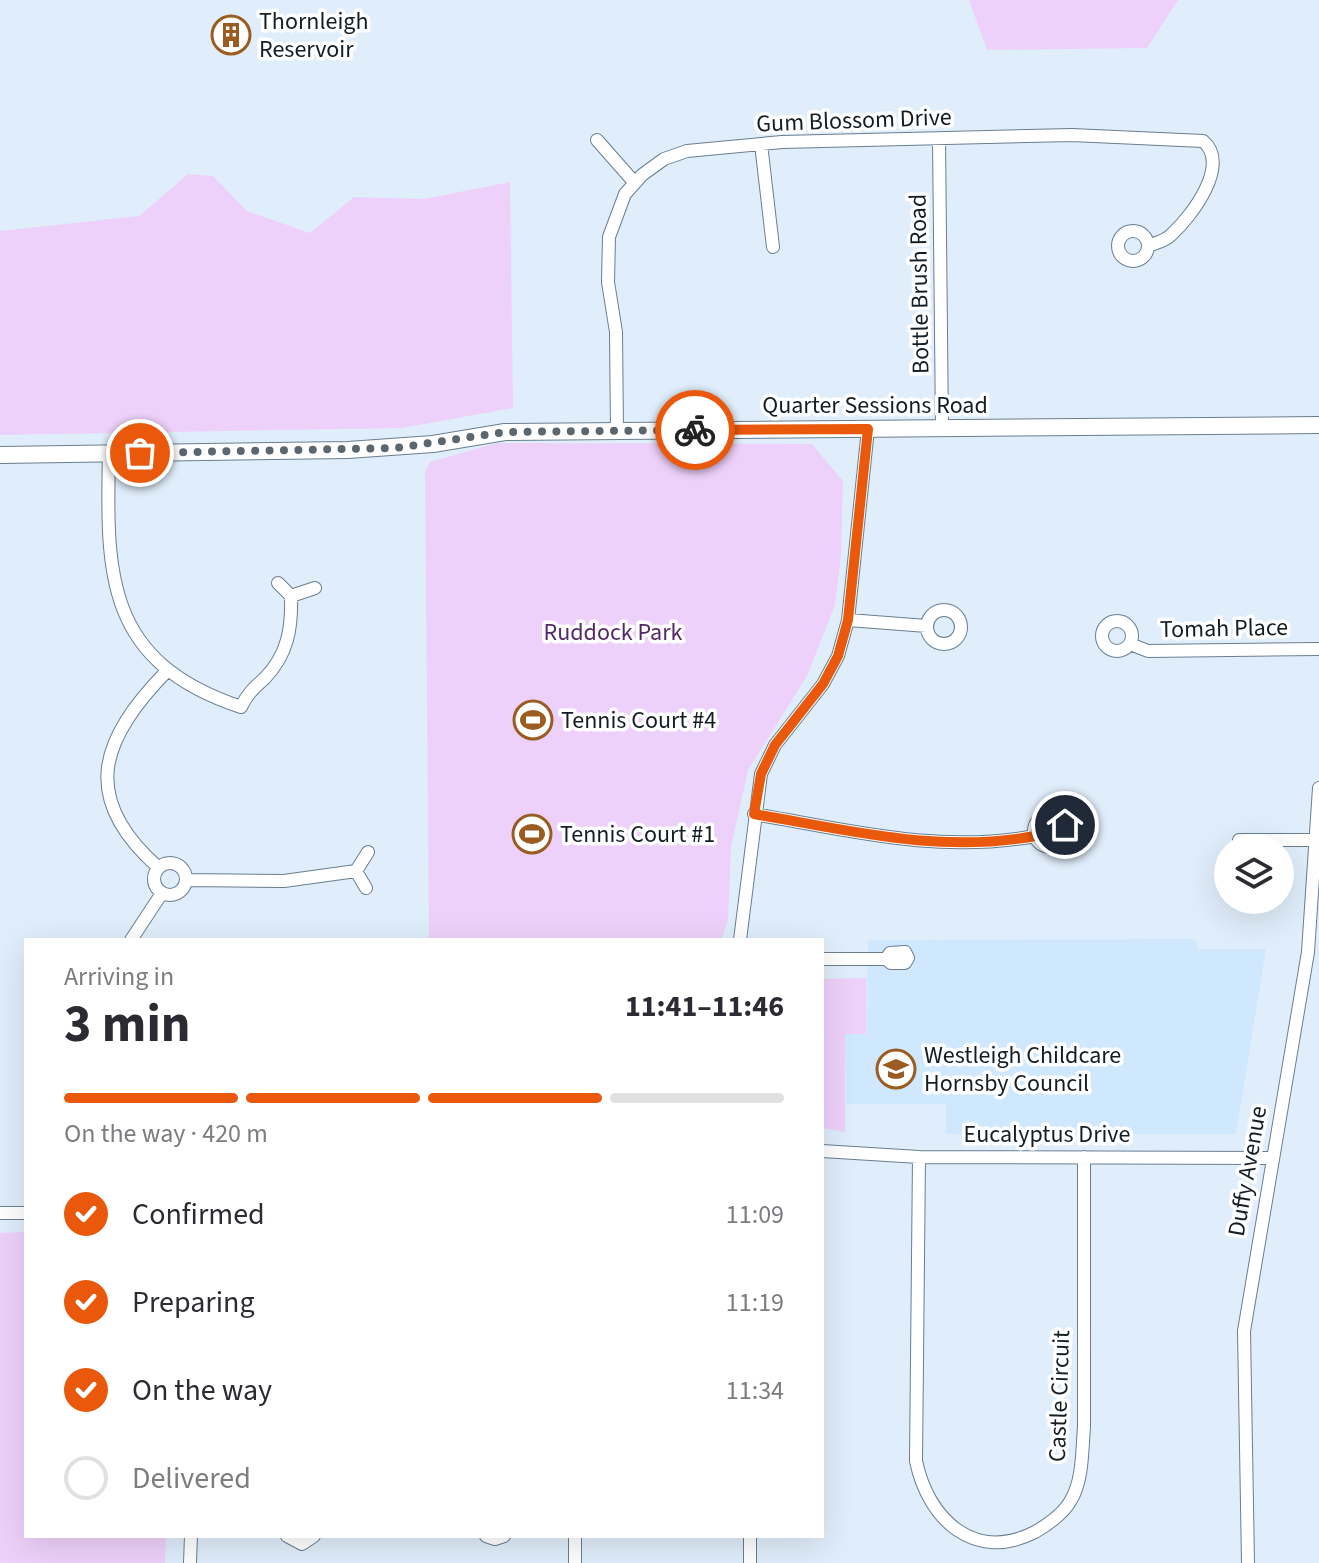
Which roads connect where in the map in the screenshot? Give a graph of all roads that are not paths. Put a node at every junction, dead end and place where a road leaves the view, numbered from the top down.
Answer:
1 (939, 139) junction
2 (597, 140) dead end
3 (761, 144) junction
4 (634, 182) junction
5 (1148, 246) dead end
6 (773, 247) dead end
7 (1319, 425) edge
8 (868, 429) junction
9 (942, 429) junction
10 (617, 431) junction
11 (109, 453) junction
12 (0, 455) edge
13 (278, 583) dead end
14 (315, 588) dead end
15 (291, 596) junction
16 (848, 620) junction
17 (927, 626) dead end
18 (1130, 644) dead end
19 (1319, 649) edge
20 (167, 671) junction
21 (1319, 788) edge
22 (754, 814) junction
23 (1035, 836) dead end
24 (1294, 840) edge
25 (1315, 840) junction
26 (368, 852) dead end
27 (159, 868) junction
28 (356, 871) junction
29 (186, 880) junction
30 (366, 888) dead end
31 (162, 893) junction
32 (132, 938) edge
33 (740, 938) edge
34 (1314, 952) edge
35 (824, 959) edge
36 (886, 959) dead end
37 (824, 1151) edge
38 (919, 1157) junction
39 (1084, 1157) junction
40 (1271, 1158) junction
41 (0, 1213) edge
42 (24, 1213) edge
43 (191, 1538) edge
44 (291, 1538) edge
45 (311, 1538) edge
46 (575, 1538) edge
47 (750, 1538) edge
48 (190, 1563) edge
49 (575, 1563) edge
50 (750, 1563) edge
51 (1248, 1563) edge

1 - 3 street, Gum Blossom Drive
1 - 5 street, Gum Blossom Drive
1 - 9 street, Bottle Brush Road
2 - 4 street
3 - 4 street, Gum Blossom Drive
3 - 6 street
4 - 10 street, Gum Blossom Drive
7 - 9 main road, Quarter Sessions Road
8 - 9 main road, Quarter Sessions Road
8 - 10 main road, Quarter Sessions Road
8 - 16 street
10 - 11 main road, Quarter Sessions Road
11 - 12 main road, Quarter Sessions Road
11 - 20 street
13 - 15 street
14 - 15 street
15 - 20 street
16 - 17 street
16 - 22 street
18 - 19 street, Tomah Place
20 - 27 street
21 - 25 street, Duffy Avenue
22 - 23 street
22 - 33 street
24 - 25 street
25 - 34 street, Duffy Avenue
26 - 28 street
27 - 29 street
27 - 31 street
28 - 29 street
28 - 30 street
29 - 31 street
31 - 32 street
34 - 40 street, Duffy Avenue
35 - 36 street
37 - 38 street, Eucalyptus Drive
38 - 39 street, Eucalyptus Drive
38 - 39 street, Castle Circuit
39 - 40 street, Eucalyptus Drive
40 - 51 street, Duffy Avenue
41 - 42 street
43 - 48 street
44 - 45 street
46 - 49 street
47 - 50 street

